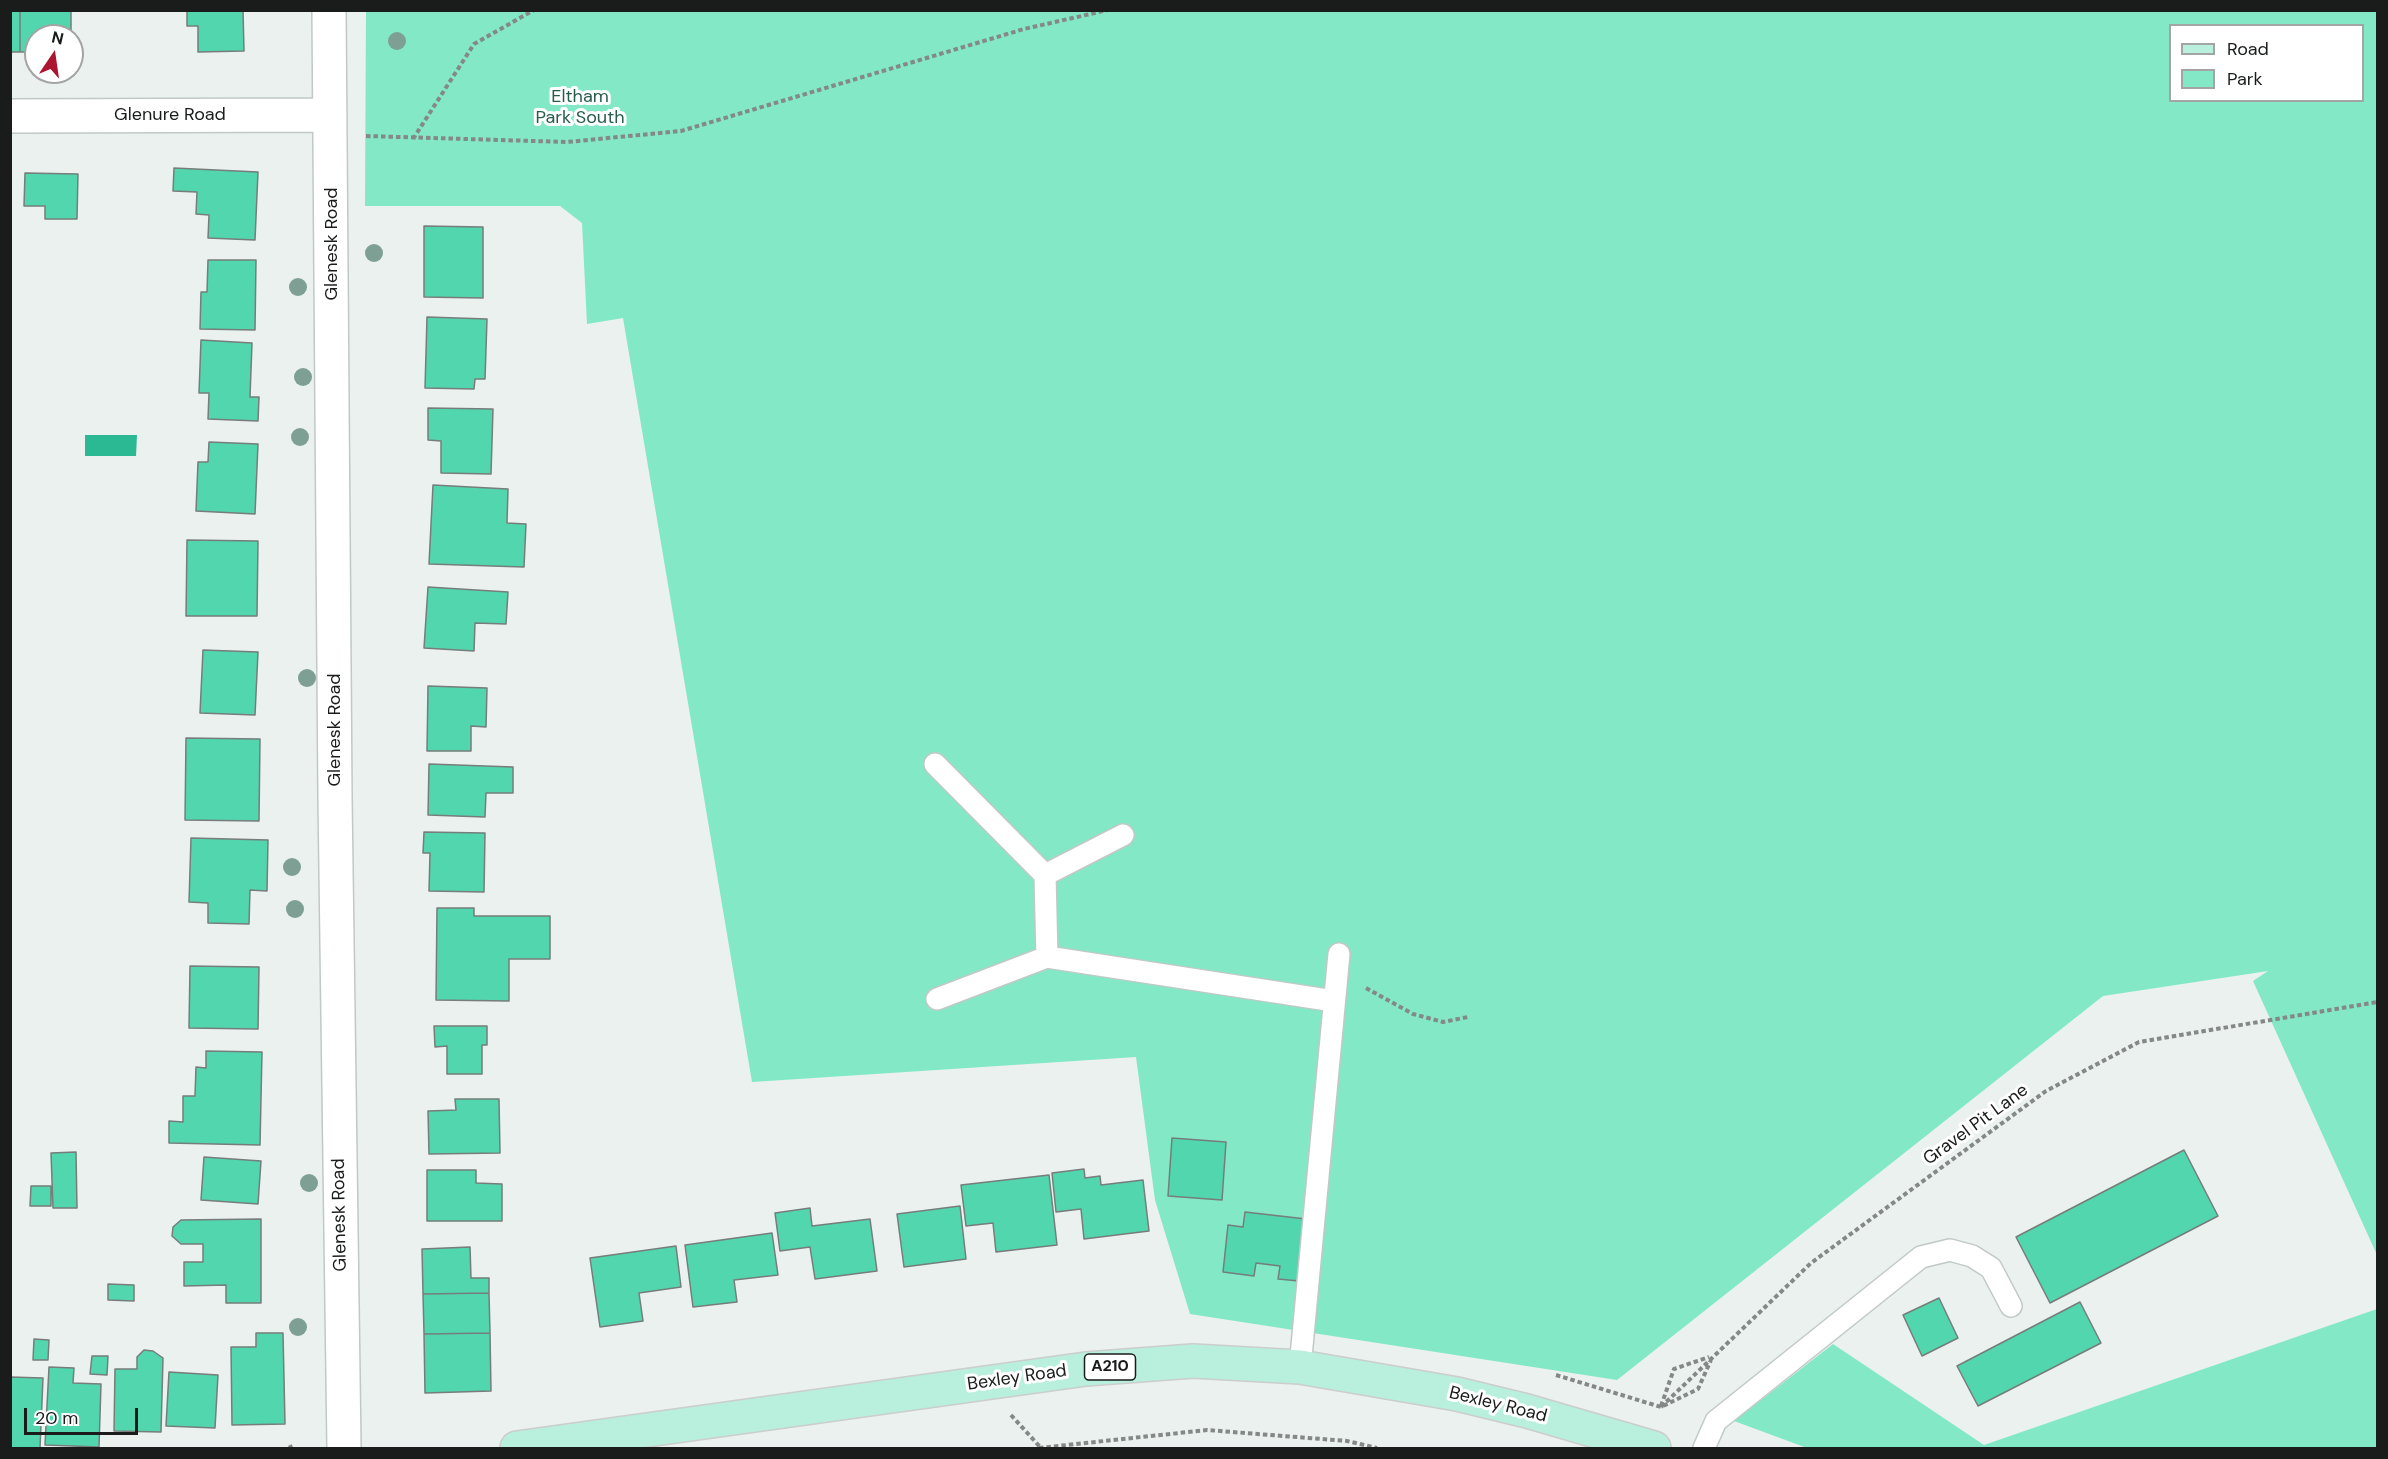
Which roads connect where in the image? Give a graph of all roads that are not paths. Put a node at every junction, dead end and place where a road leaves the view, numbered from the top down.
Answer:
1 (329, 10) edge
2 (330, 115) junction
3 (10, 116) edge
4 (935, 764) dead end
5 (1123, 835) dead end
6 (1045, 875) junction
7 (1339, 954) dead end
8 (1047, 957) junction
9 (1335, 992) junction
10 (937, 999) dead end
11 (2011, 1306) dead end
12 (1300, 1367) junction
13 (344, 1449) edge
14 (518, 1449) edge
15 (1654, 1449) edge
16 (1704, 1449) edge

1 - 2 street, Glenesk Road
2 - 3 street, Glenure Road
2 - 13 street, Glenesk Road
4 - 6 lane
5 - 6 lane
6 - 8 lane
7 - 9 lane
8 - 9 lane
8 - 10 lane
9 - 12 lane
11 - 16 lane
12 - 14 main road, Bexley Road / A210
12 - 15 main road, Bexley Road / A210

